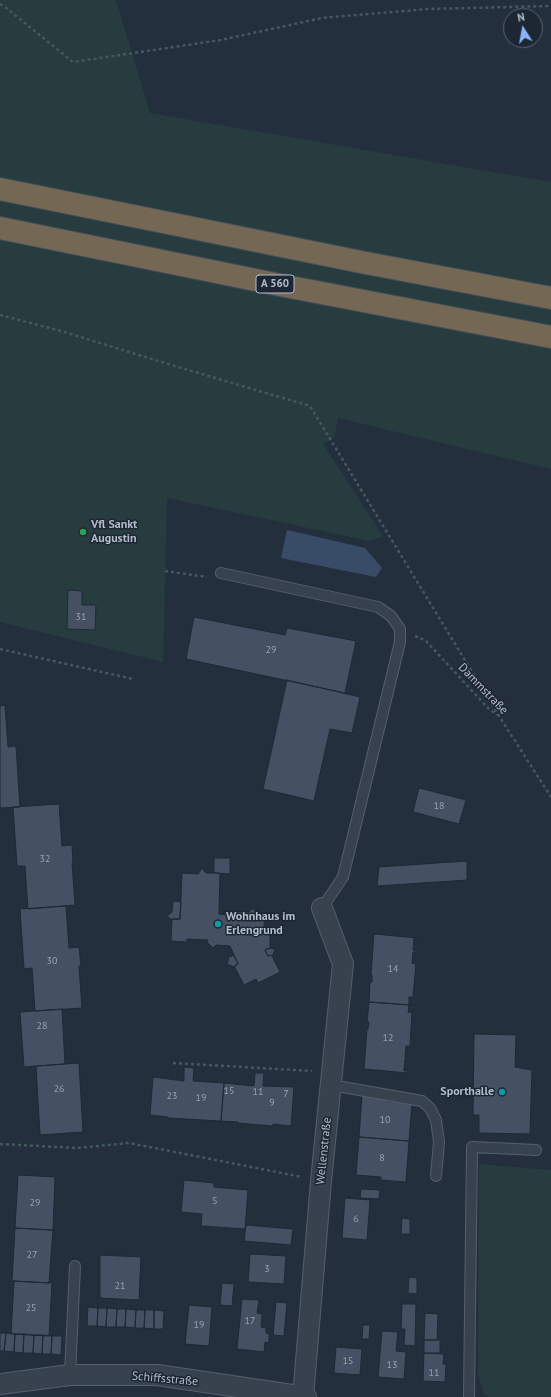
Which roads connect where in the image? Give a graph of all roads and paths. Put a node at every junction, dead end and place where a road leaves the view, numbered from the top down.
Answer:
1 (0, 4) edge
2 (551, 6) edge
3 (0, 189) edge
4 (0, 228) edge
5 (551, 298) edge
6 (0, 315) edge
7 (551, 337) edge
8 (165, 571) dead end
9 (221, 572) joint
10 (400, 629) junction
11 (0, 649) edge
12 (133, 678) dead end
13 (499, 716) junction
14 (551, 797) edge
15 (322, 908) joint
16 (173, 1063) dead end
17 (332, 1079) junction
18 (0, 1144) edge
19 (536, 1150) dead end
20 (436, 1176) dead end
21 (321, 1180) junction
22 (75, 1266) dead end
23 (70, 1375) junction
24 (10, 1388) edge
25 (303, 1397) edge
26 (306, 1397) edge
27 (469, 1397) edge

1 - 2 path
3 - 5 highway
4 - 7 highway, A 560
6 - 13 path
8 - 9 path
9 - 10 lane
10 - 13 path, Dammstraße
10 - 15 lane
11 - 12 path
13 - 14 path, Dammstraße
15 - 17 street, Wellenstraße
16 - 17 path
17 - 20 lane
17 - 21 street, Wellenstraße
18 - 21 path
19 - 27 lane
21 - 25 street, Wellenstraße
22 - 23 lane
23 - 24 street, Schiffsstraße
23 - 25 street, Schiffsstraße
25 - 26 street, Schiffsstraße

